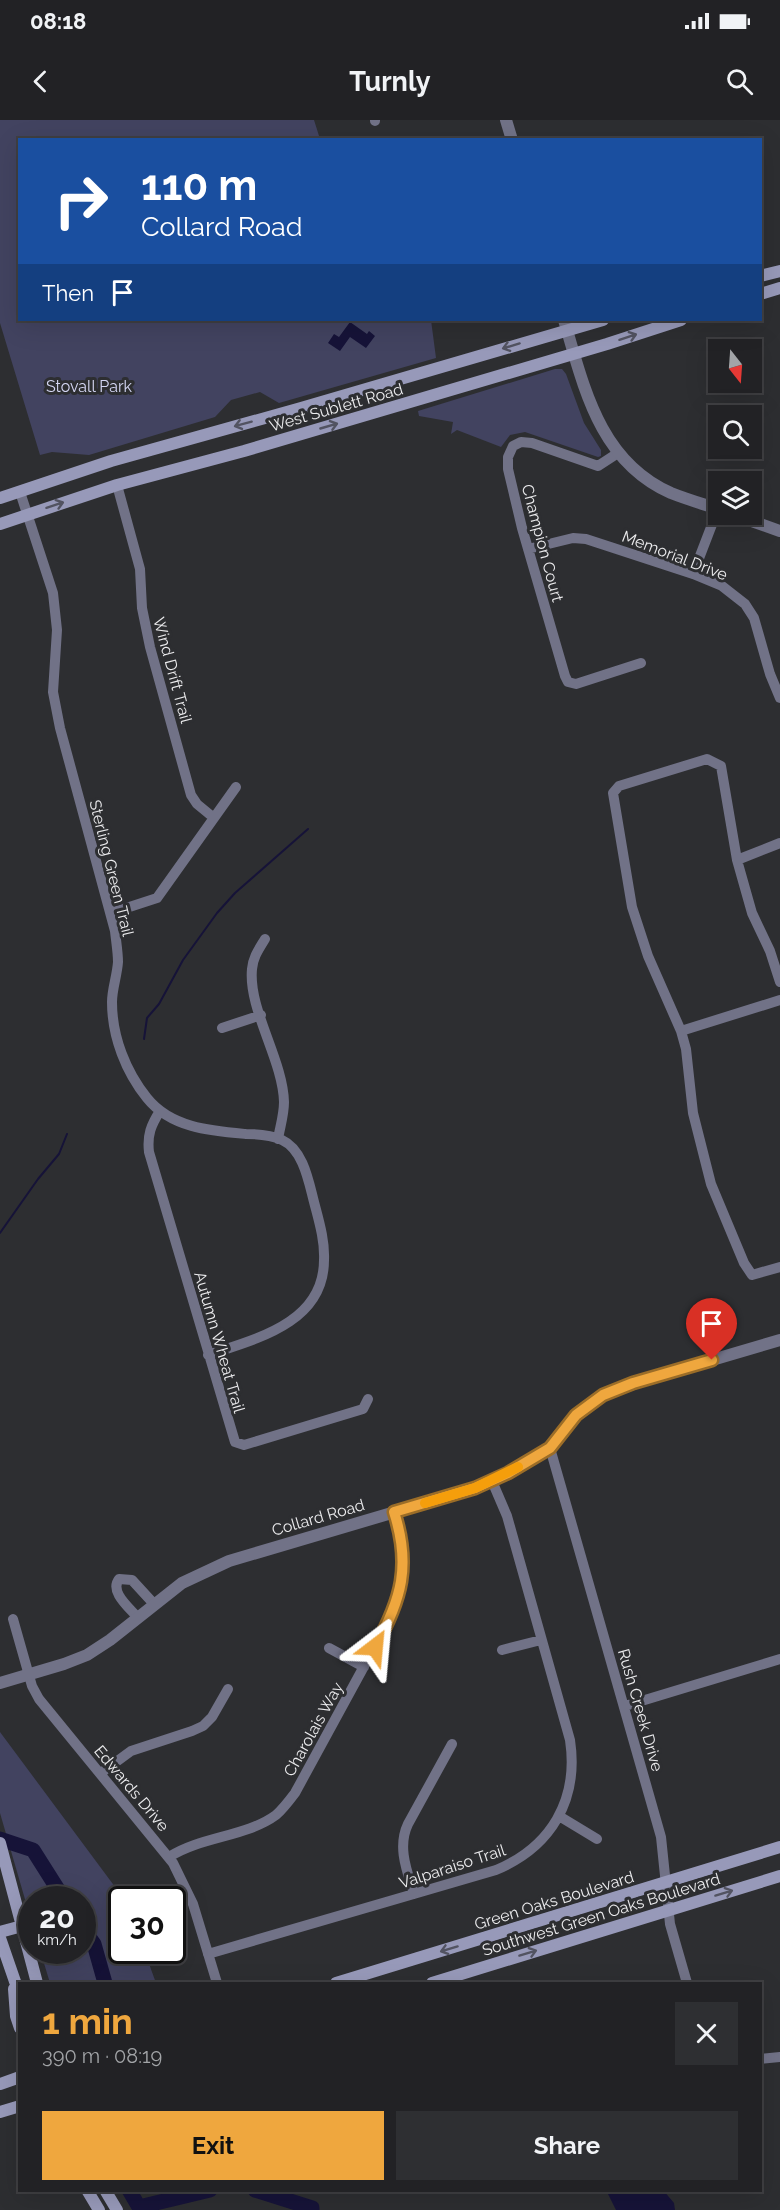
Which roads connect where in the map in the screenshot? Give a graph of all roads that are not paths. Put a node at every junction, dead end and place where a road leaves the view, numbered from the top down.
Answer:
1 (506, 120) edge
2 (511, 138) edge
3 (780, 271) edge
4 (762, 276) edge
5 (780, 288) edge
6 (762, 293) edge
7 (595, 321) edge
8 (678, 321) edge
9 (565, 325) edge
10 (574, 353) junction
11 (618, 453) junction
12 (117, 485) junction
13 (20, 492) junction
14 (0, 498) edge
15 (708, 505) edge
16 (27, 514) junction
17 (0, 524) edge
18 (712, 525) edge
19 (762, 525) edge
20 (780, 531) edge
21 (528, 549) junction
22 (693, 574) junction
23 (641, 663) dead end
24 (780, 698) edge
25 (236, 788) dead end
26 (214, 818) junction
27 (778, 843) edge
28 (737, 860) junction
29 (111, 913) junction
30 (265, 939) dead end
31 (780, 982) edge
32 (780, 1000) edge
33 (261, 1015) junction
34 (222, 1028) dead end
35 (681, 1031) junction
36 (160, 1111) junction
37 (278, 1139) junction
38 (780, 1267) edge
39 (780, 1340) edge
40 (208, 1355) junction
41 (368, 1399) dead end
42 (550, 1448) junction
43 (492, 1481) junction
44 (394, 1512) junction
45 (154, 1604) junction
46 (138, 1618) junction
47 (13, 1619) dead end
48 (541, 1640) junction
49 (329, 1648) dead end
50 (502, 1650) dead end
51 (780, 1659) edge
52 (364, 1667) junction
53 (28, 1675) junction
54 (0, 1683) edge
55 (228, 1689) dead end
56 (625, 1706) junction
57 (452, 1744) dead end
58 (100, 1773) junction
59 (559, 1816) junction
60 (597, 1839) dead end
61 (0, 1843) edge
62 (780, 1847) edge
63 (169, 1857) junction
64 (780, 1876) edge
65 (666, 1883) junction
66 (414, 1894) junction
67 (18, 1909) edge
68 (668, 1910) junction
69 (18, 1927) edge
70 (0, 1932) edge
71 (0, 1938) edge
72 (208, 1954) junction
73 (33, 1964) edge
74 (14, 1982) junction
75 (38, 1982) edge
76 (217, 1982) edge
77 (339, 1982) edge
78 (435, 1982) edge
79 (687, 1982) edge
80 (18, 1991) edge
81 (18, 2022) edge
82 (780, 2057) edge
83 (762, 2059) edge
84 (18, 2107) edge
85 (0, 2112) edge
86 (18, 2115) edge
87 (0, 2120) edge
88 (88, 2192) edge
89 (106, 2192) edge
90 (99, 2210) edge
91 (117, 2210) edge

1 - 2 street
3 - 4 main road
5 - 6 main road
7 - 9 main road, West Sublett Road
10 -> 8 main road, West Sublett Road
9 - 10 street
9 -> 13 main road, West Sublett Road
10 - 11 street
12 -> 10 main road, West Sublett Road
11 - 15 street
11 - 21 street, Champion Court
16 -> 12 main road, West Sublett Road
12 - 26 street, Wind Drift Trail
13 - 14 main road, West Sublett Road
13 - 16 street, Sterling Green Trail
16 - 17 main road, West Sublett Road
16 - 29 street, Sterling Green Trail
18 - 22 street
19 - 20 street
21 - 22 street, Memorial Drive
21 - 23 street, Champion Court
22 - 24 street, Memorial Drive
25 - 26 street
26 - 29 street
27 - 28 street
28 - 31 street
28 - 35 street
29 - 36 street, Sterling Green Trail
30 - 33 street
32 - 35 street
33 - 34 street
33 - 37 street
35 - 38 street
36 - 37 street, Sterling Green Trail
36 - 40 street, Autumn Wheat Trail
37 - 40 street
39 - 42 street, Collard Road
40 - 41 street, Autumn Wheat Trail
42 - 43 street, Collard Road
42 - 56 street, Rush Creek Drive
43 - 44 street, Collard Road
43 - 48 street, Valparaiso Trail
44 - 45 street, Collard Road
44 - 52 street, Charolais Way
45 - 46 street, Collard Road
45 - 46 street
46 - 53 street, Collard Road
47 - 53 street, Edwards Drive
48 - 50 street
48 - 59 street, Valparaiso Trail
49 - 52 street
51 - 56 street
52 - 63 street, Charolais Way
53 - 54 street, Collard Road
53 - 58 street, Edwards Drive
55 - 58 street
56 - 65 street, Rush Creek Drive
57 - 66 street
58 - 63 street, Edwards Drive
59 - 60 street
59 - 66 street, Valparaiso Trail
61 - 67 main road
62 - 65 main road, Green Oaks Boulevard
63 - 72 street, Edwards Drive
68 -> 64 main road, Southwest Green Oaks Boulevard
65 - 68 street, Rush Creek Drive
65 -> 77 main road, Green Oaks Boulevard
66 - 72 street, Valparaiso Trail
78 -> 68 main road, Southwest Green Oaks Boulevard
68 - 79 street, Rush Creek Drive
69 - 70 main road
71 - 74 main road
72 - 76 street, Edwards Drive
73 - 75 main road
74 - 80 main road
74 - 81 main road
82 - 83 street
84 - 85 main road
86 - 87 main road
88 - 90 main road
89 - 91 main road

